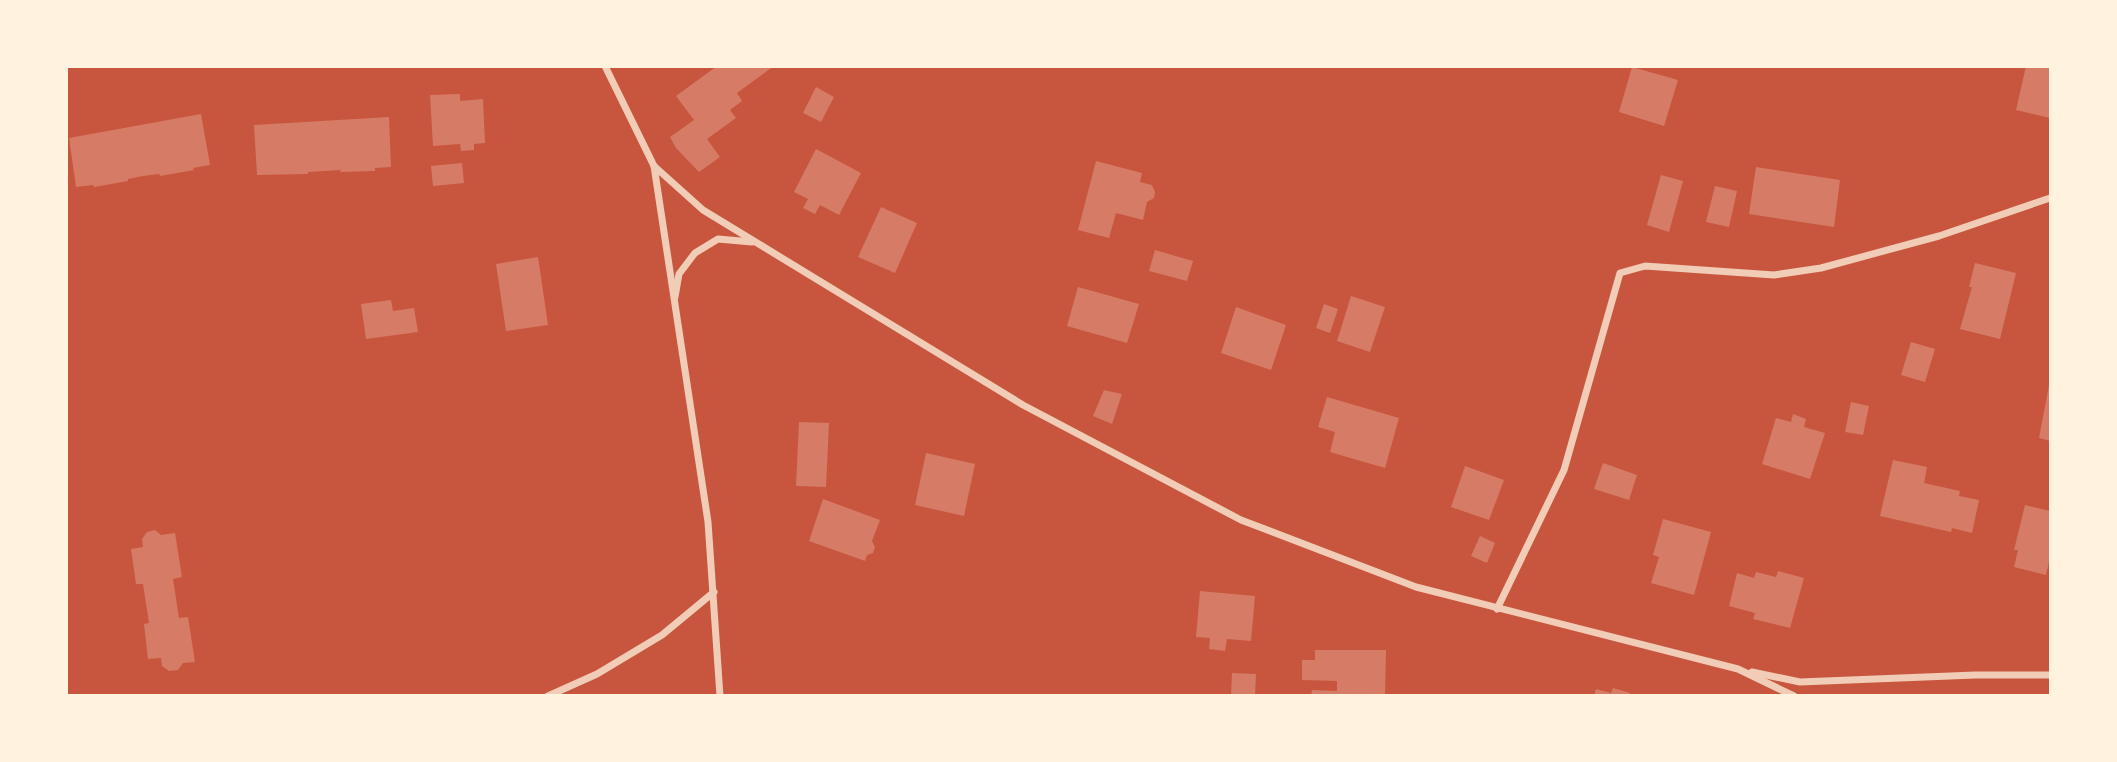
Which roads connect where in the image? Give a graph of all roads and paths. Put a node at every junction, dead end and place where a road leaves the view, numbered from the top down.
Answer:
1 (604, 66) edge
2 (654, 166) junction
3 (2050, 198) edge
4 (753, 242) junction
5 (674, 303) junction
6 (714, 592) junction
7 (1497, 609) junction
8 (1738, 669) junction
9 (2050, 675) edge
10 (548, 695) edge
11 (720, 695) edge
12 (1794, 695) edge

1 - 2 street
2 - 4 street
2 - 5 street
3 - 7 street
4 - 5 street
4 - 7 street
5 - 6 street
6 - 10 street
6 - 11 street
7 - 8 street
8 - 9 street
8 - 12 street

